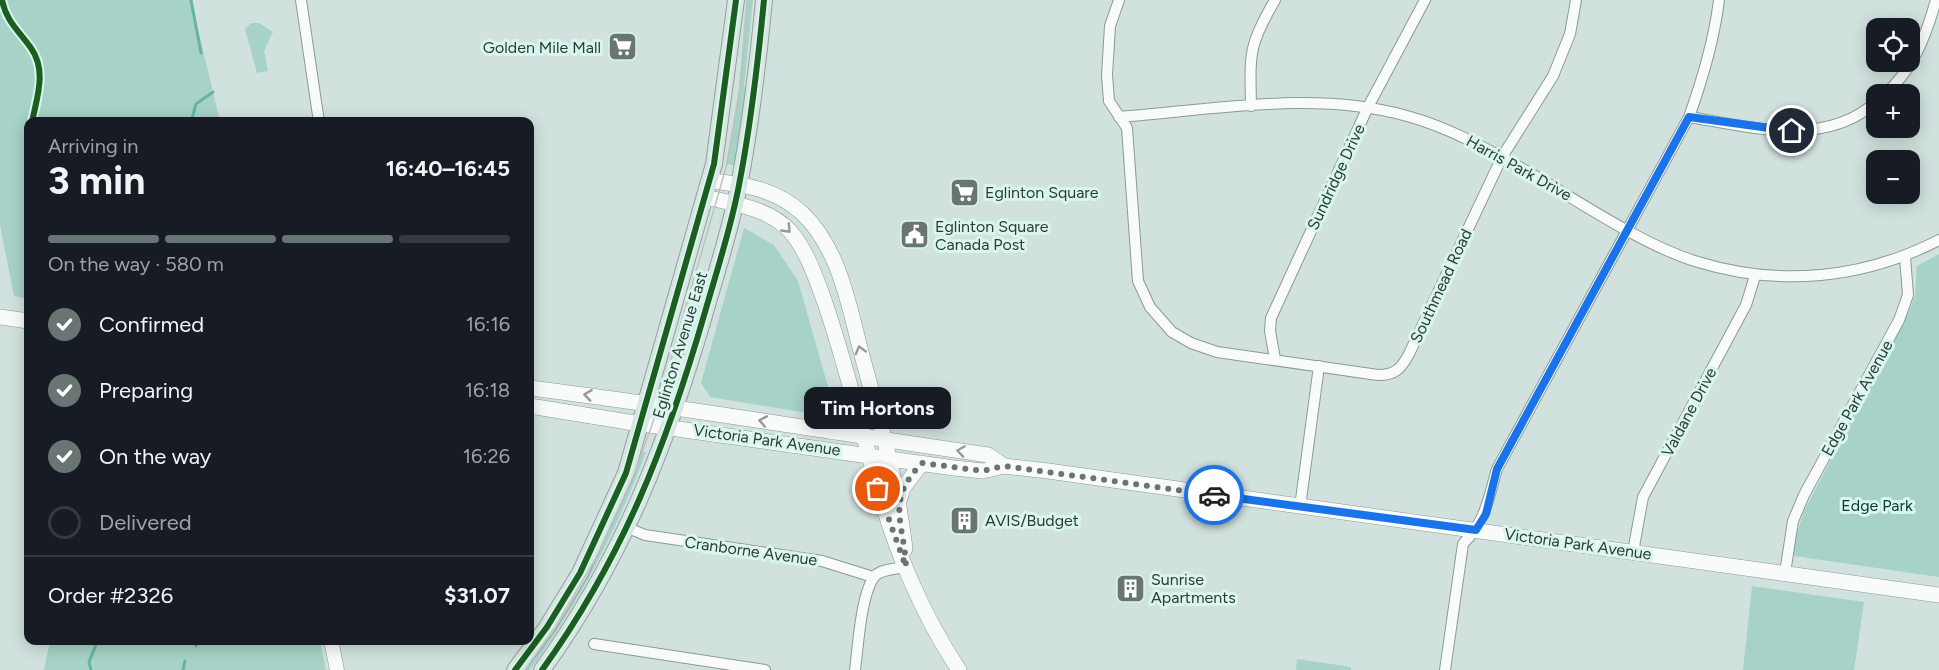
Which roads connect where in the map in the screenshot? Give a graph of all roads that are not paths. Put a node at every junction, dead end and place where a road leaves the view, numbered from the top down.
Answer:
1 (301, 0) edge
2 (736, 0) edge
3 (764, 0) edge
4 (1119, 0) edge
5 (1275, 0) edge
6 (1425, 0) edge
7 (1576, 0) edge
8 (1719, 0) edge
9 (1936, 0) edge
10 (1897, 84) edge
11 (1251, 106) junction
12 (1368, 106) junction
13 (1866, 108) edge
14 (318, 117) edge
15 (1119, 117) junction
16 (1689, 117) junction
17 (1502, 158) junction
18 (740, 183) junction
19 (708, 189) junction
20 (735, 204) junction
21 (1626, 228) junction
22 (1939, 240) edge
23 (1905, 257) junction
24 (1755, 276) junction
25 (0, 317) edge
26 (24, 320) edge
27 (1275, 359) junction
28 (1319, 366) junction
29 (534, 389) edge
30 (646, 403) junction
31 (855, 403) junction
32 (876, 406) junction
33 (534, 407) edge
34 (676, 407) junction
35 (640, 424) junction
36 (669, 427) junction
37 (832, 432) junction
38 (865, 437) junction
39 (885, 441) junction
40 (914, 445) junction
41 (869, 455) junction
42 (889, 458) junction
43 (922, 463) junction
44 (1004, 466) junction
45 (897, 507) junction
46 (1300, 507) junction
47 (628, 528) junction
48 (1476, 530) junction
49 (1633, 552) junction
50 (906, 567) junction
51 (1785, 573) junction
52 (873, 577) junction
53 (1939, 595) edge
54 (534, 644) edge
55 (594, 644) dead end
56 (332, 645) edge
57 (534, 645) edge
58 (337, 670) edge
59 (515, 670) edge
60 (542, 670) edge
61 (765, 670) edge
62 (855, 670) edge
63 (959, 670) edge
64 (1445, 670) edge

1 - 14 street
2 - 19 main road, Eglinton Avenue East
3 - 18 main road, Eglinton Avenue East
4 - 15 street, Southmead Road
5 - 11 street
6 - 12 street, Sundridge Drive
7 - 17 street, Southmead Road
8 - 16 street
9 - 10 street
11 - 12 street, Harris Park Drive
11 - 15 street, Harris Park Drive
12 - 17 street, Harris Park Drive
12 - 27 street, Sundridge Drive
13 - 16 street
15 - 27 street, Southmead Road
16 - 21 street
17 - 21 street, Harris Park Drive
17 - 28 street, Southmead Road
18 - 19 main road
18 - 20 main road, Eglinton Avenue East
32 -> 18 main road
19 - 20 main road
19 - 30 main road, Eglinton Avenue East
20 -> 31 main road
20 - 34 main road, Eglinton Avenue East
21 - 24 street, Harris Park Drive
21 - 48 street
22 - 23 street
23 - 24 street, Harris Park Drive
23 - 51 street, Edge Park Avenue
24 - 49 street, Valdane Drive
25 - 26 main road
27 - 28 street, Southmead Road
28 - 46 street
30 -> 29 main road, Victoria Park Avenue
30 - 34 main road, Victoria Park Avenue
30 - 35 main road, Eglinton Avenue East
31 - 37 main road
31 - 38 main road
32 - 39 main road
32 - 40 main road
33 - 35 main road, Victoria Park Avenue
34 - 36 main road, Eglinton Avenue East
37 -> 34 main road, Victoria Park Avenue
35 - 36 main road, Victoria Park Avenue
35 - 54 main road, Eglinton Avenue East
36 - 41 main road, Victoria Park Avenue
36 - 47 main road, Eglinton Avenue East
37 - 38 main road, Victoria Park Avenue
38 - 39 main road, Victoria Park Avenue
38 - 41 main road
39 - 40 main road, Victoria Park Avenue
39 - 42 main road
44 -> 40 main road, Victoria Park Avenue
41 - 42 main road, Victoria Park Avenue
41 - 50 main road
42 - 43 main road, Victoria Park Avenue
42 - 45 main road
43 - 44 main road, Victoria Park Avenue
43 - 45 main road
44 - 46 main road, Victoria Park Avenue
45 - 50 main road
46 - 48 main road, Victoria Park Avenue
47 - 52 street, Cranborne Avenue
47 - 60 main road, Eglinton Avenue East
48 - 49 main road, Victoria Park Avenue
48 - 64 street
49 - 51 main road, Victoria Park Avenue
50 - 52 street
50 - 63 main road
51 - 53 main road, Victoria Park Avenue
52 - 62 street
55 - 61 street
56 - 58 street
57 - 59 main road, Eglinton Avenue East

